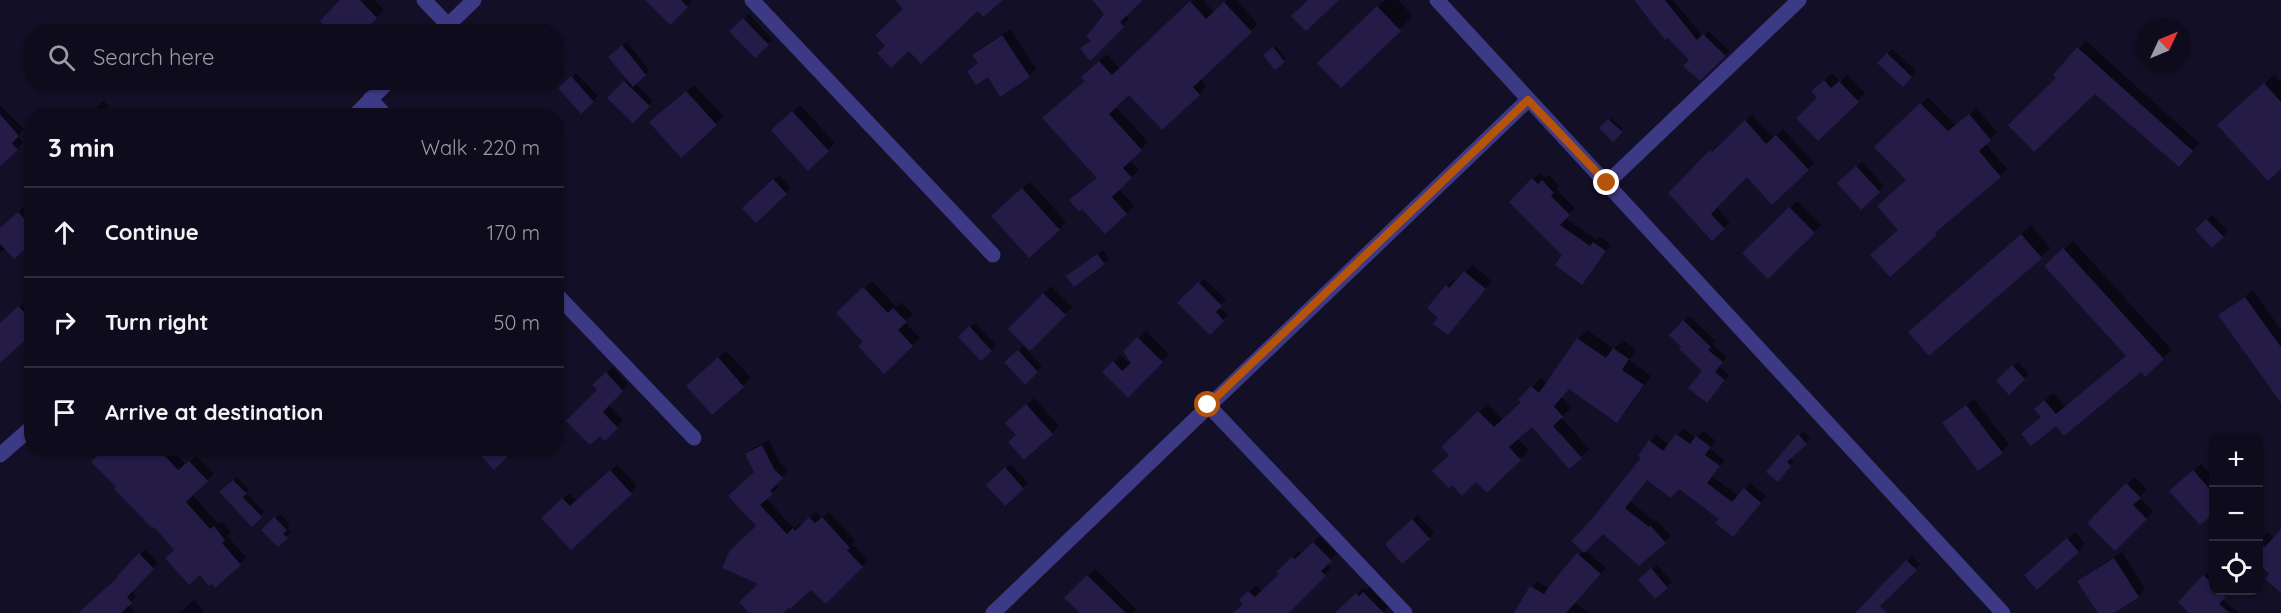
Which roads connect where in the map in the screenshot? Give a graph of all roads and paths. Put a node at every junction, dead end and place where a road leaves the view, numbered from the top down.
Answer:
1 (424, 0) edge
2 (474, 0) edge
3 (752, 0) edge
4 (1437, 0) edge
5 (1799, 0) edge
6 (441, 24) edge
7 (448, 24) edge
8 (380, 90) edge
9 (370, 99) junction
10 (1528, 100) junction
11 (362, 108) edge
12 (378, 108) edge
13 (1607, 183) junction
14 (993, 255) dead end
15 (564, 302) edge
16 (1208, 405) junction
17 (24, 434) edge
18 (694, 438) dead end
19 (0, 455) edge
20 (993, 613) edge
21 (1405, 613) edge
22 (2003, 613) edge

1 - 6 street
2 - 7 street
3 - 14 street
4 - 10 street
5 - 13 street
8 - 9 street
9 - 11 street
9 - 12 street
10 - 13 street
10 - 16 street
13 - 22 street
15 - 18 street
16 - 20 street
16 - 21 street
17 - 19 street

